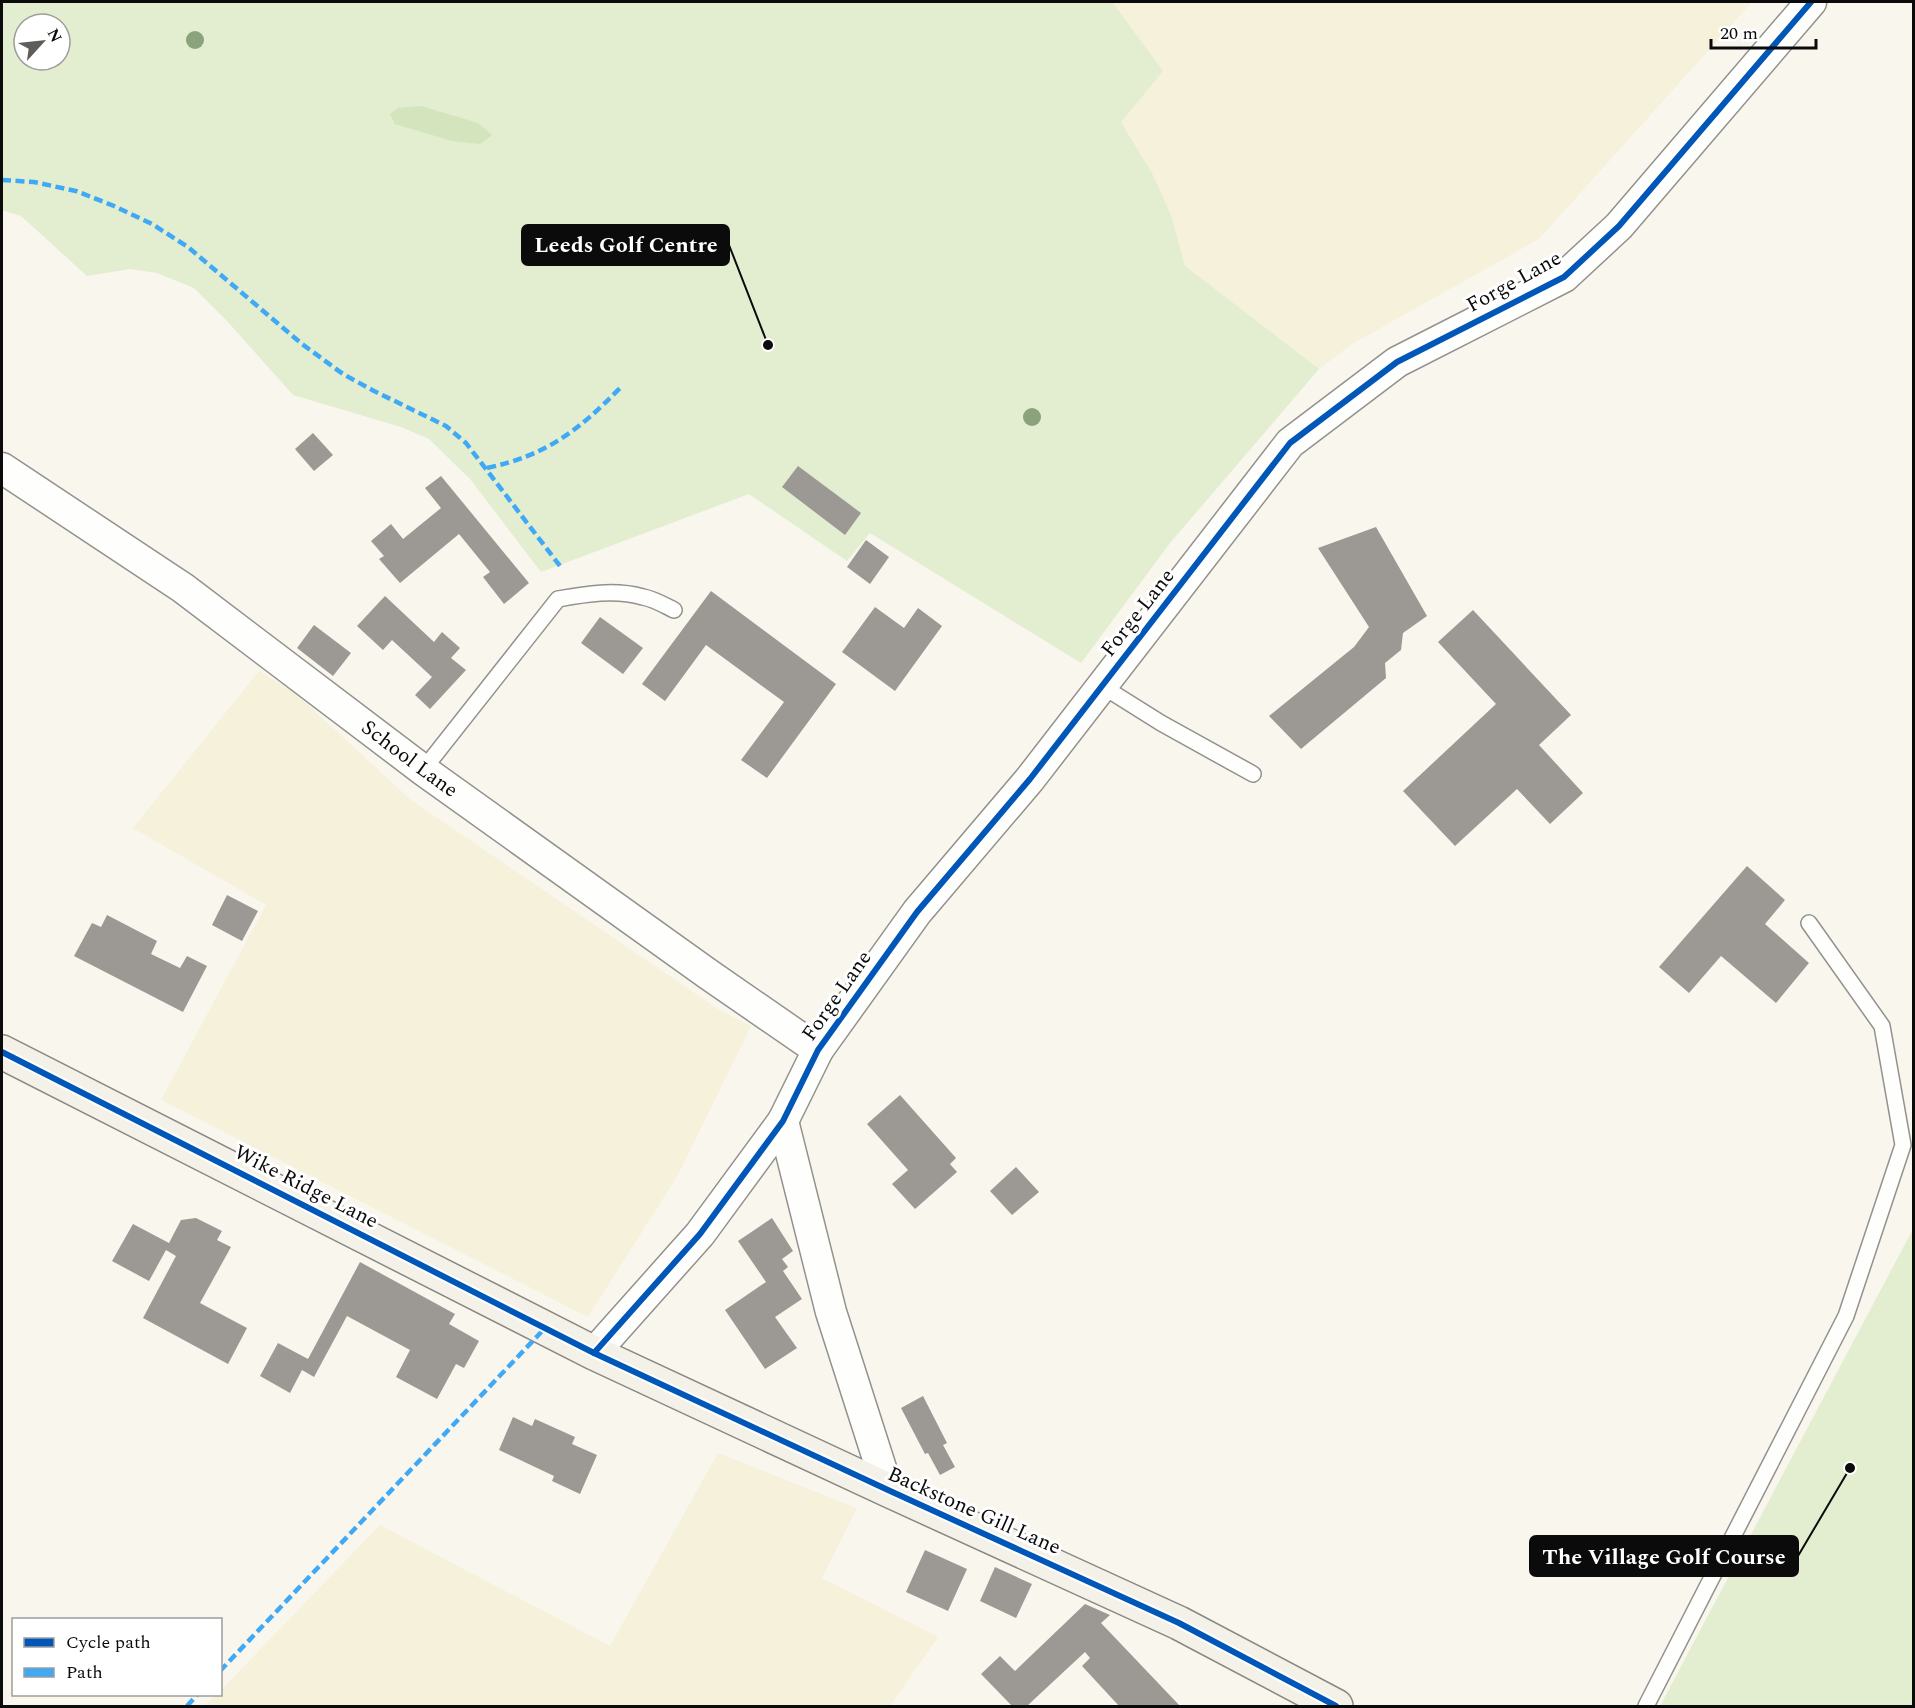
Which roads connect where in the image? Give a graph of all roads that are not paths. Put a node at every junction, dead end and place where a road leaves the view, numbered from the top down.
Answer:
1 (1811, 2) edge
2 (2, 468) edge
3 (674, 610) dead end
4 (1102, 686) junction
5 (423, 770) junction
6 (1253, 774) dead end
7 (1809, 923) dead end
8 (818, 1050) junction
9 (2, 1052) edge
10 (783, 1121) junction
11 (594, 1353) junction
12 (888, 1490) junction
13 (1318, 1701) edge
14 (1646, 1707) edge

1 - 4 street, Forge Lane
2 - 5 street, School Lane
3 - 5 lane
4 - 6 lane
4 - 8 street, Forge Lane
5 - 8 street, School Lane
7 - 14 lane
8 - 10 street, Forge Lane
9 - 11 street, Wike Ridge Lane
10 - 11 street, Forge Lane
10 - 12 street
11 - 12 street, Backstone Gill Lane
12 - 13 street, Backstone Gill Lane

